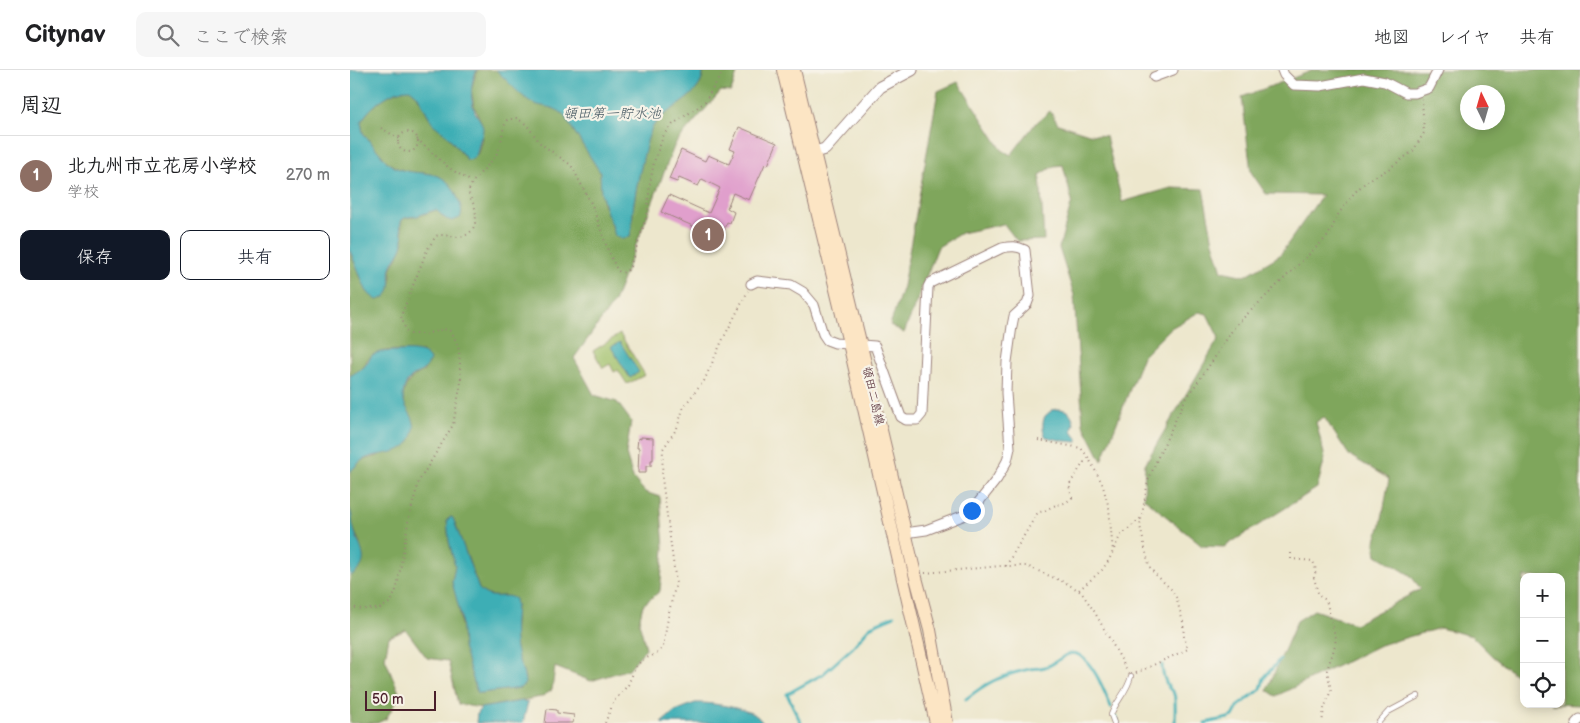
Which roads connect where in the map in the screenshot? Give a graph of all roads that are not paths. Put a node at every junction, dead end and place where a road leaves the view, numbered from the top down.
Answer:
1 (782, 70) edge
2 (794, 70) edge
3 (912, 70) edge
4 (1173, 70) edge
5 (1282, 70) edge
6 (1438, 70) edge
7 (1154, 77) dead end
8 (808, 154) junction
9 (751, 284) road end
10 (855, 344) junction
11 (905, 533) junction
12 (1131, 676) road end
13 (1418, 696) dead end
14 (1580, 719) edge
15 (936, 723) edge
16 (947, 723) edge
17 (1114, 723) edge
18 (1378, 723) edge
19 (1576, 723) edge

1 - 8 main road, 頓田二島線
2 - 8 main road, 頓田二島線
3 - 8 street
4 - 7 street
5 - 6 street
8 - 10 main road, 頓田二島線
9 - 10 street
10 - 11 main road, 頓田二島線
10 - 11 street
10 - 15 main road, 頓田二島線
11 - 16 main road, 頓田二島線
12 - 17 lane
13 - 18 lane
14 - 19 street

